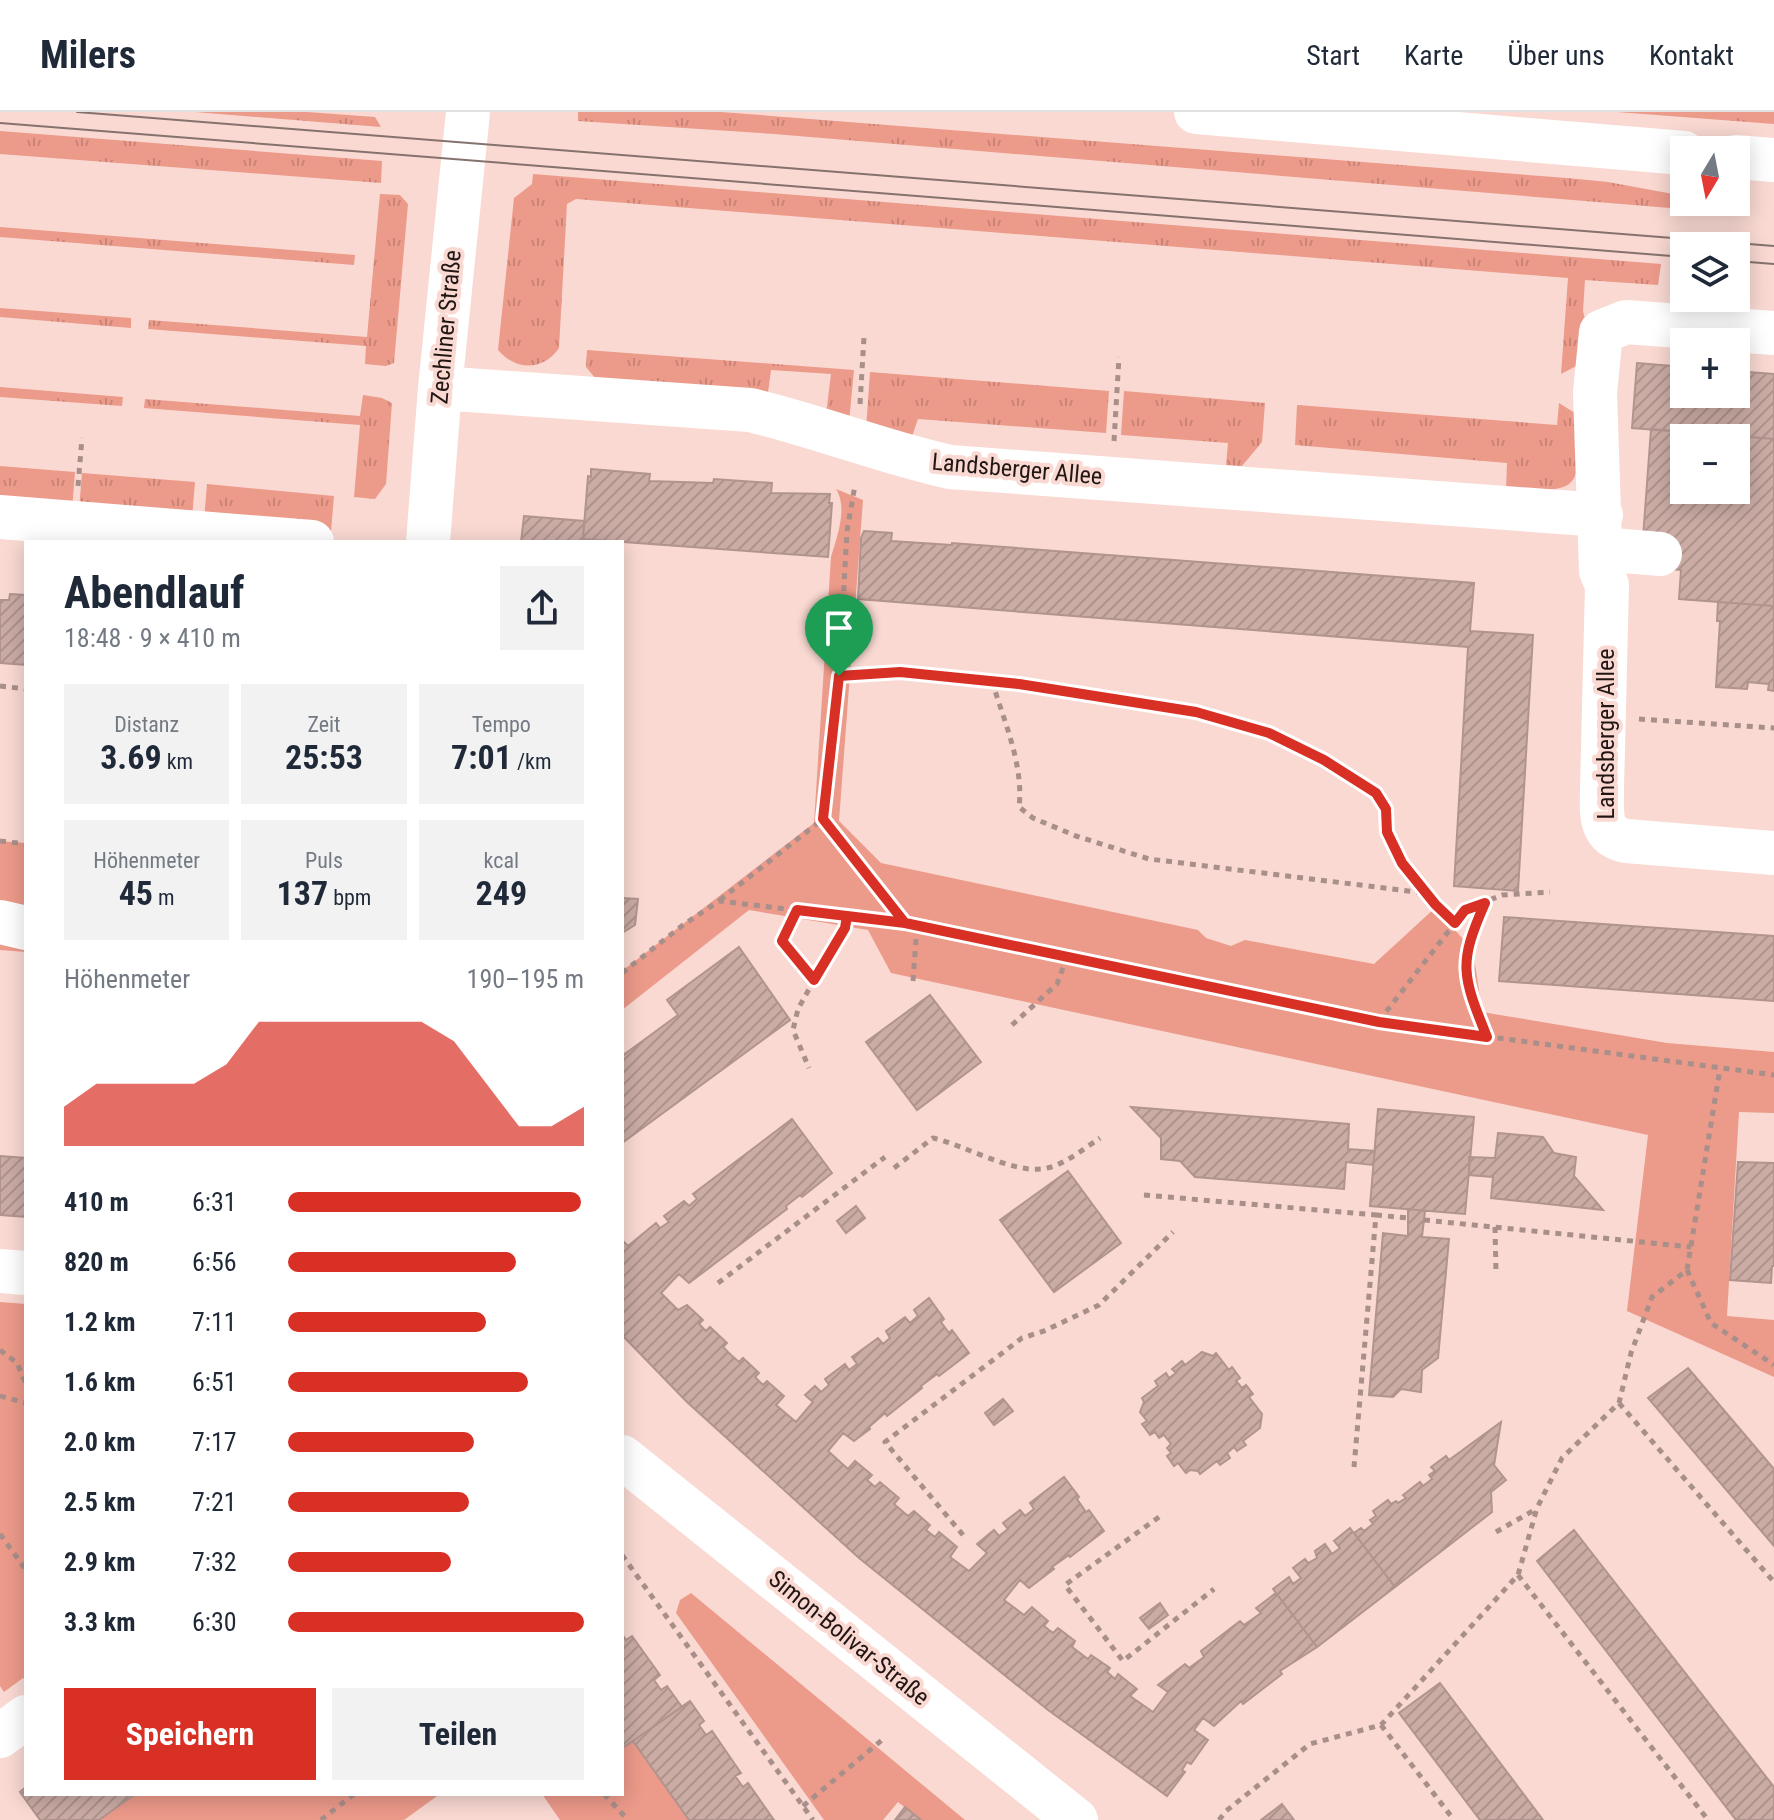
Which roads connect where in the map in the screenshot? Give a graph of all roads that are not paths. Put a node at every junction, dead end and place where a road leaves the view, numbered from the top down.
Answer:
1 (468, 112) edge
2 (1196, 112) edge
3 (1670, 152) edge
4 (1750, 158) edge
5 (1774, 160) edge
6 (1774, 333) edge
7 (440, 388) junction
8 (0, 517) edge
9 (1601, 532) junction
10 (287, 540) edge
11 (428, 540) edge
12 (1660, 554) dead end
13 (1774, 853) edge
14 (0, 922) edge
15 (24, 928) edge
16 (0, 1271) edge
17 (24, 1273) edge
18 (624, 1459) edge
19 (24, 1718) edge
20 (0, 1736) edge
21 (1076, 1820) edge

1 - 7 street, Zechliner Straße
2 - 3 street
4 - 5 street
6 - 9 street, Landsberger Allee
7 - 9 street, Landsberger Allee
7 - 11 street, Zechliner Straße
8 - 10 street
9 - 12 street
9 - 13 street, Landsberger Allee
14 - 15 street
16 - 17 street
18 - 21 street, Simon-Bolivar-Straße
19 - 20 street

